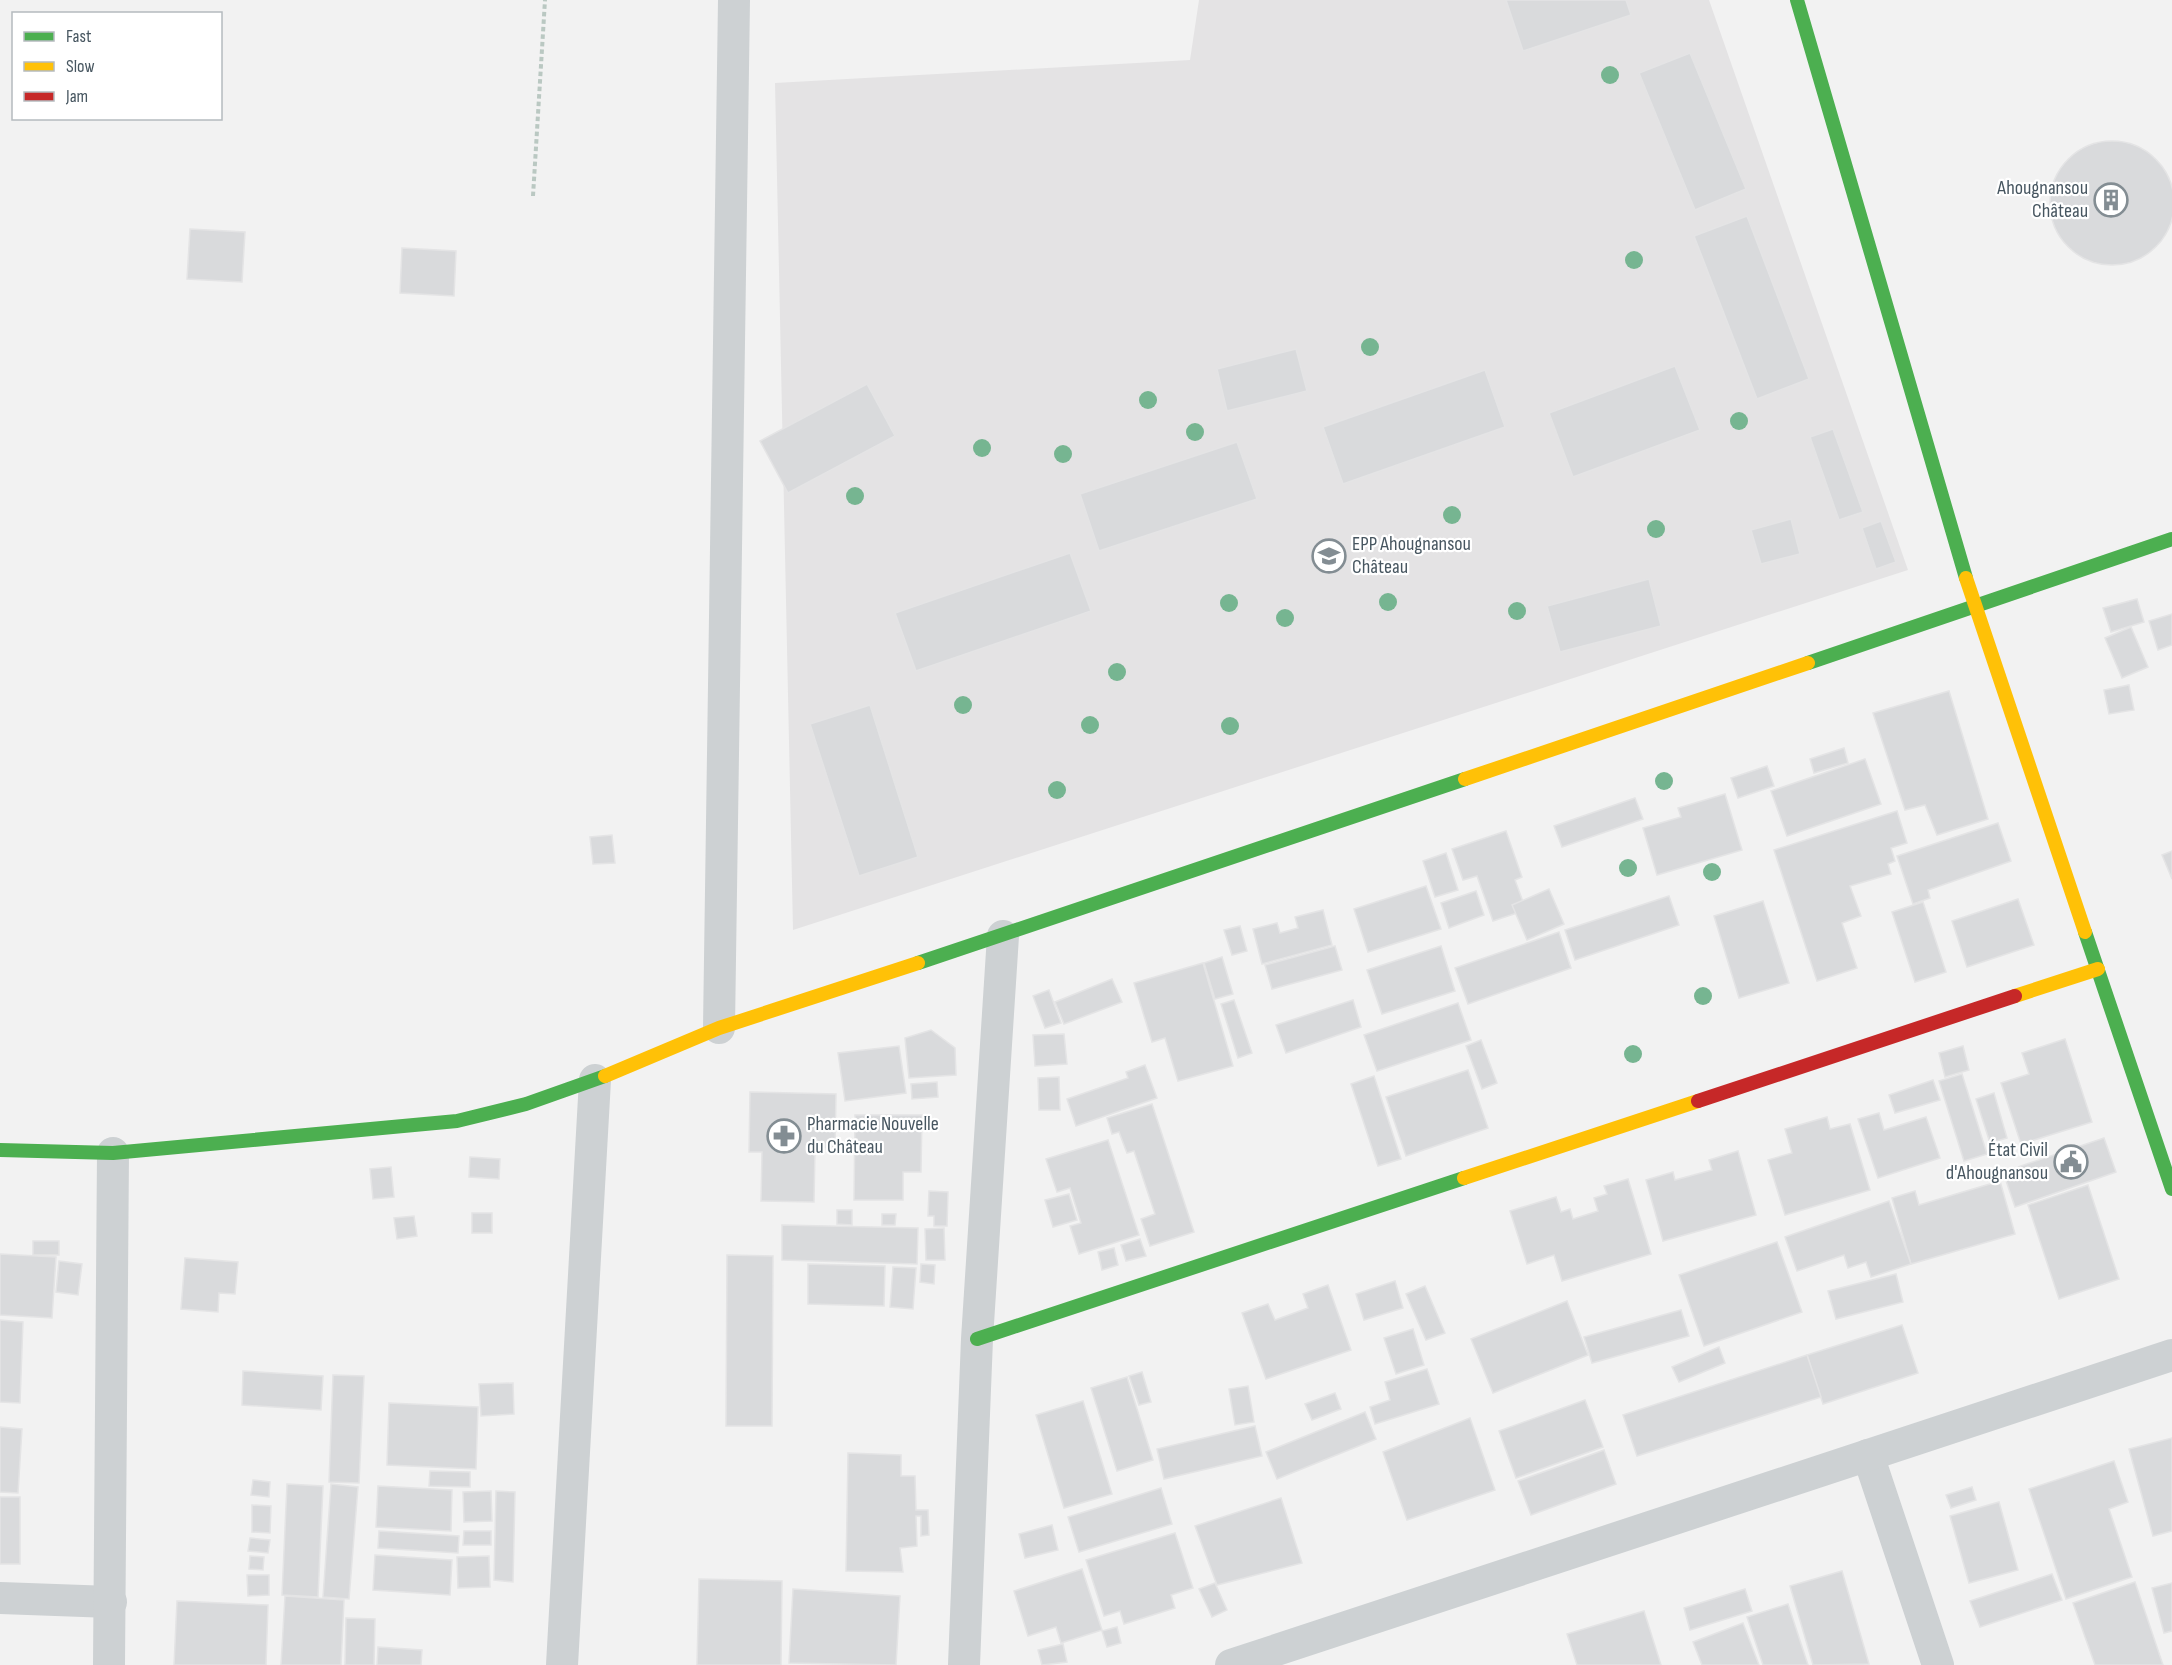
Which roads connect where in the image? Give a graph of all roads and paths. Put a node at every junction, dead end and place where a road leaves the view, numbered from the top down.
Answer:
1 (545, 0) edge
2 (734, 0) edge
3 (1797, 0) edge
4 (533, 196) dead end
5 (2172, 539) edge
6 (1974, 606) junction
7 (1003, 936) junction
8 (2098, 969) junction
9 (719, 1028) junction
10 (595, 1080) junction
11 (0, 1149) edge
12 (113, 1153) junction
13 (2172, 1189) edge
14 (977, 1339) junction
15 (2172, 1355) edge
16 (1868, 1455) junction
17 (0, 1598) edge
18 (111, 1602) junction
19 (110, 1665) edge
20 (562, 1665) edge
21 (964, 1665) edge
22 (1230, 1665) edge
23 (1938, 1665) edge

1 - 4 path
2 - 9 street
3 - 6 street
5 - 6 street
6 - 7 street
6 - 8 street
7 - 9 street
7 - 14 street
8 - 13 street
8 - 14 street
9 - 10 street
10 - 12 street
10 - 20 street
11 - 12 street
12 - 18 street
14 - 21 street
15 - 16 street
16 - 22 street
16 - 23 street
17 - 18 street
18 - 19 street

